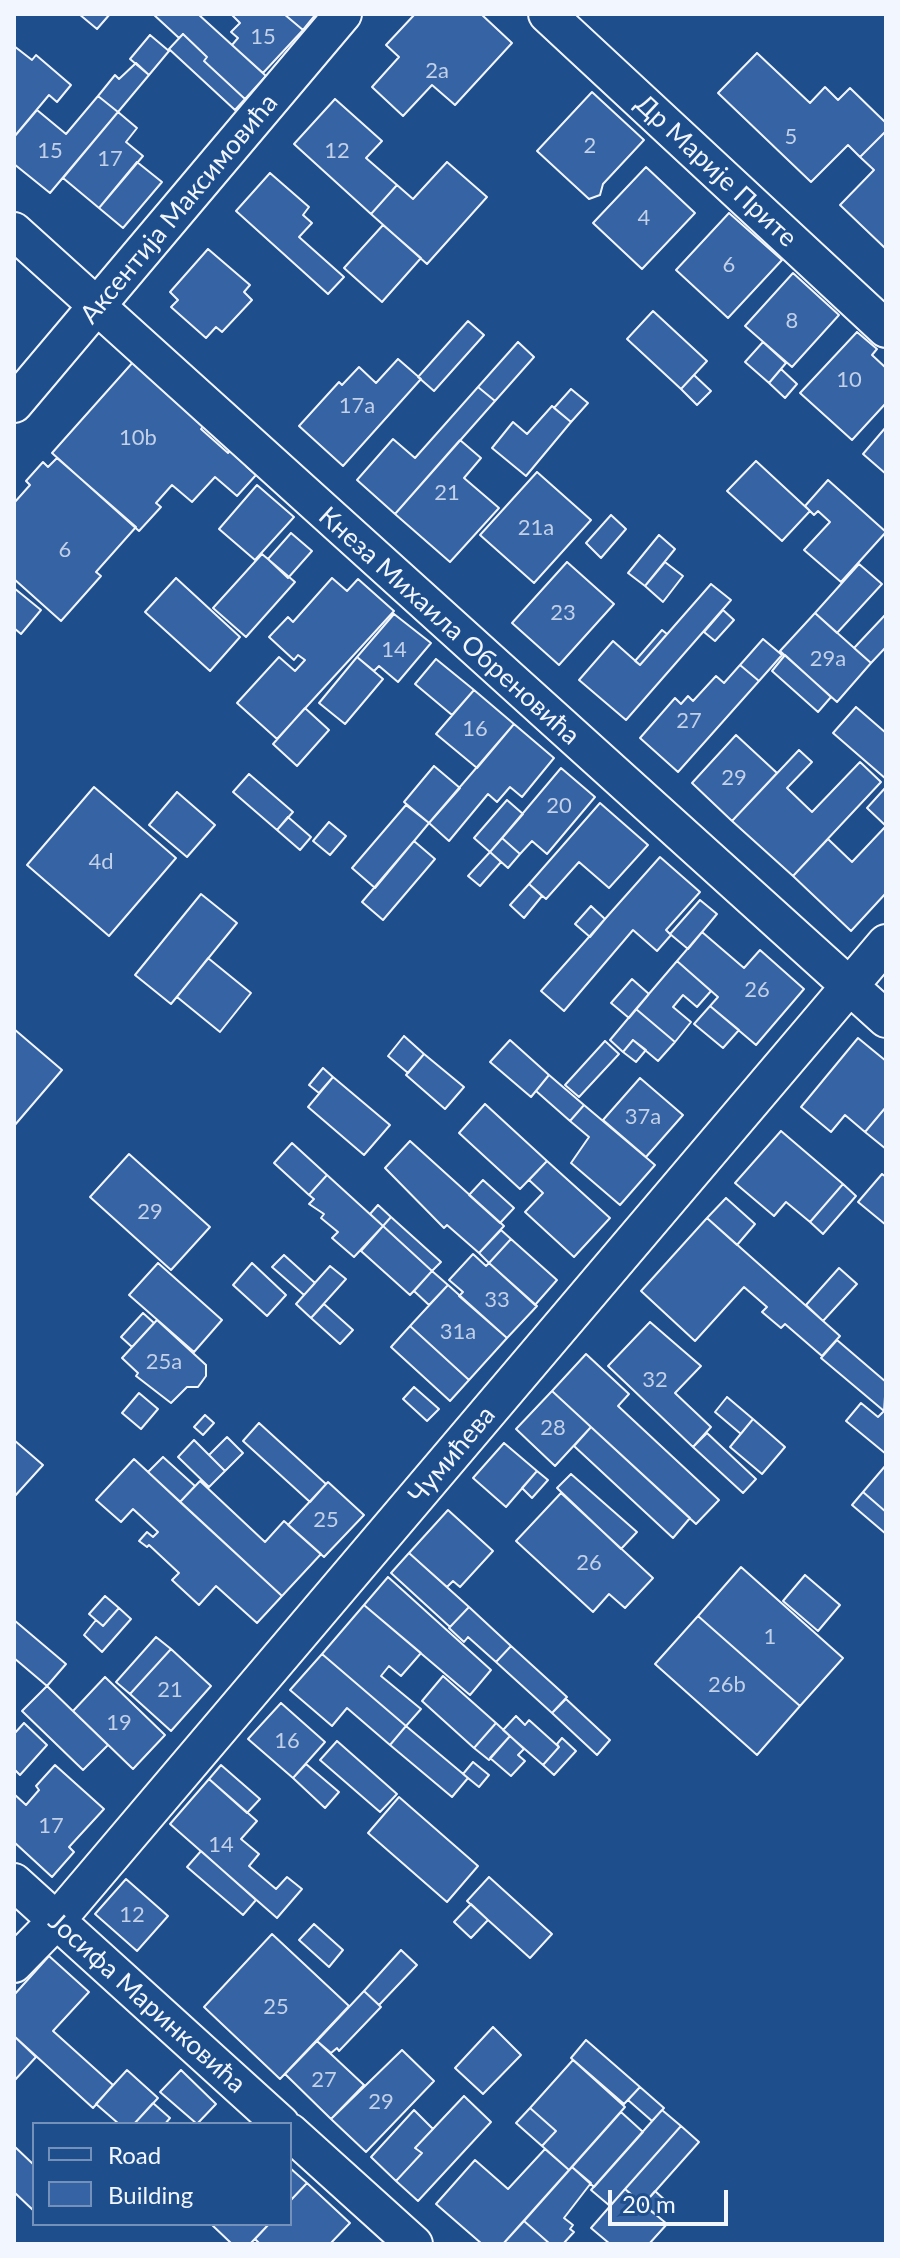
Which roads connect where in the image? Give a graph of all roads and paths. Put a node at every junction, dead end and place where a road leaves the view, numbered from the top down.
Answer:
1 (343, 14) edge
2 (547, 14) edge
3 (14, 231) edge
4 (96, 307) junction
5 (886, 329) edge
6 (14, 404) edge
7 (886, 943) edge
8 (849, 987) junction
9 (886, 1019) edge
10 (14, 1882) edge
11 (57, 1920) junction
12 (14, 1964) edge
13 (279, 2122) edge
14 (292, 2134) edge
15 (414, 2244) edge

1 - 4 street, Аксентија Максимовића
2 - 5 street, Др Марије Прите
3 - 4 street, Кнеза Михаила Обреновића
4 - 6 street, Аксентија Максимовића
4 - 8 street, Кнеза Михаила Обреновића
7 - 8 street, Чумићева
8 - 9 street, Кнеза Михаила Обреновића
8 - 11 street, Чумићева
10 - 11 street, Јосифа Маринковића
11 - 12 street, Чумићева
11 - 13 street, Јосифа Маринковића
14 - 15 street

